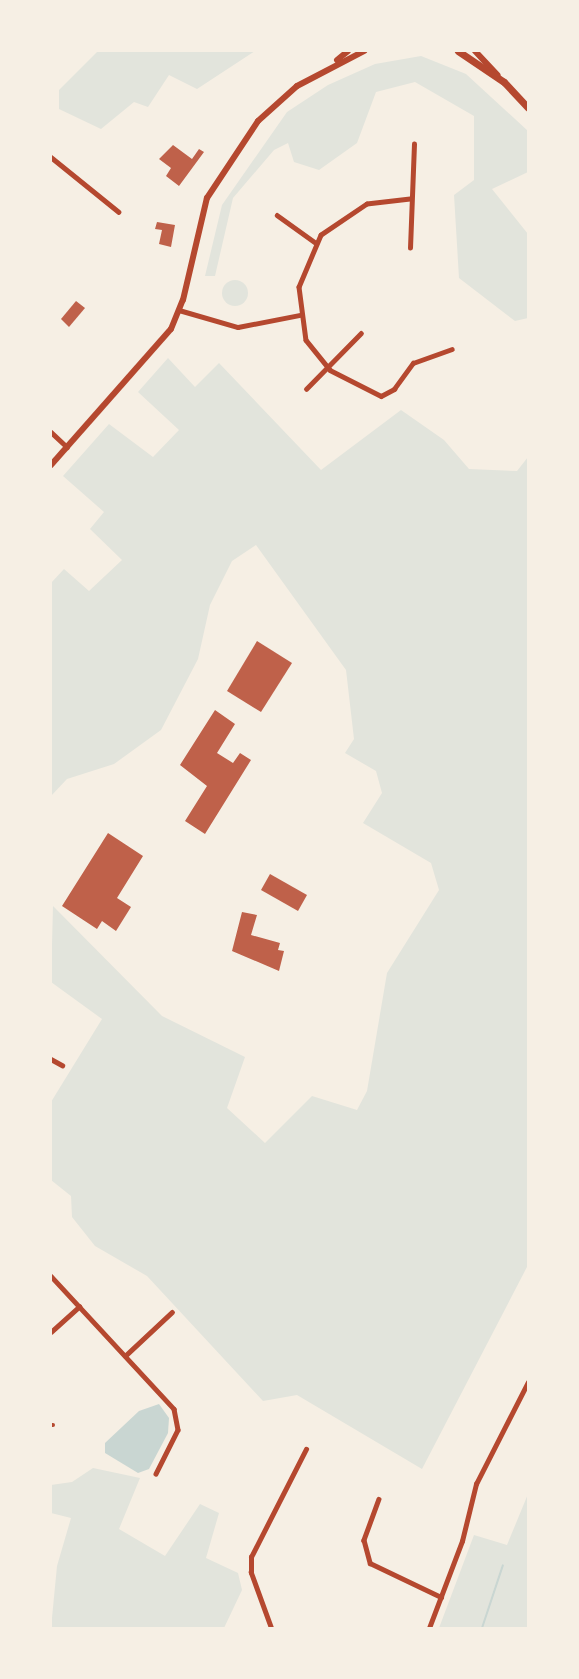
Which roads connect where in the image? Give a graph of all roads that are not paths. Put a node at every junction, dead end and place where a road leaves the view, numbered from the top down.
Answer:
1 (348, 51) edge
2 (364, 51) edge
3 (458, 51) edge
4 (475, 51) edge
5 (329, 66) junction
6 (504, 82) junction
7 (528, 108) edge
8 (414, 144) dead end
9 (51, 157) edge
10 (410, 199) junction
11 (119, 212) dead end
12 (277, 215) dead end
13 (316, 243) junction
14 (410, 248) dead end
15 (180, 310) junction
16 (300, 315) junction
17 (361, 333) dead end
18 (452, 349) dead end
19 (327, 367) junction
20 (306, 389) dead end
21 (51, 432) edge
22 (67, 447) junction
23 (51, 465) edge
24 (51, 1059) edge
25 (62, 1065) dead end
26 (51, 1276) edge
27 (80, 1307) junction
28 (172, 1312) dead end
29 (51, 1332) edge
30 (125, 1356) junction
31 (528, 1382) edge
32 (306, 1449) dead end
33 (156, 1474) dead end
34 (379, 1499) dead end
35 (441, 1597) junction
36 (271, 1628) edge
37 (429, 1628) edge

1 - 5 main road
2 - 5 main road
3 - 6 main road
4 - 6 main road
5 - 15 main road
6 - 7 main road
8 - 10 street
9 - 11 street
10 - 13 street
10 - 14 street
12 - 13 street
13 - 16 street
15 - 16 street
15 - 22 main road
16 - 19 street
17 - 19 street
18 - 19 street
19 - 20 street
21 - 22 street
22 - 23 main road
24 - 25 street
26 - 27 street
27 - 29 street
27 - 30 street
28 - 30 street
30 - 33 street
31 - 35 street
32 - 36 street
34 - 35 street
35 - 37 street

